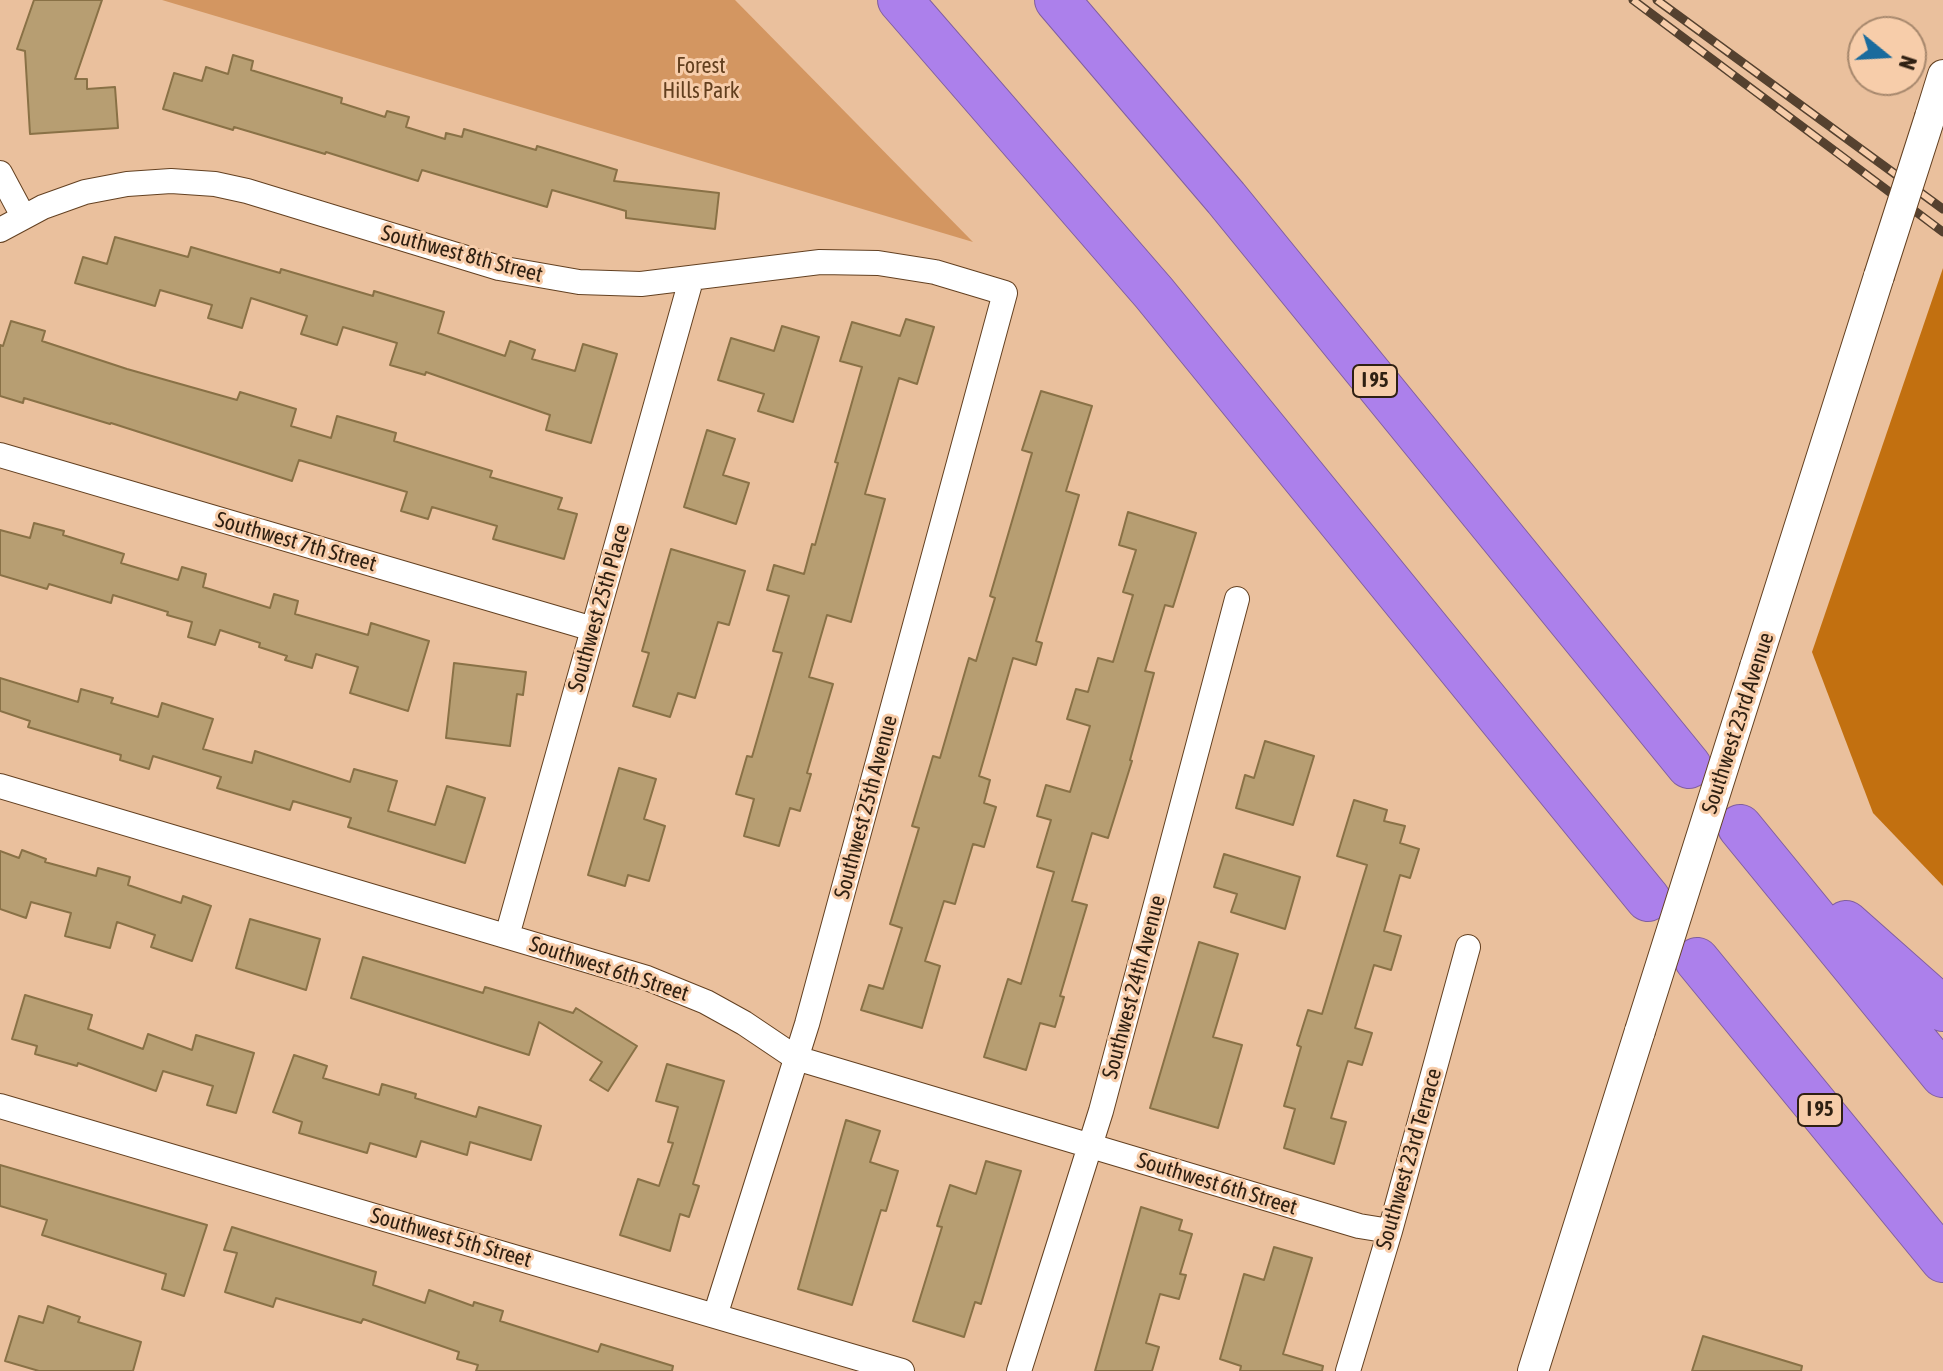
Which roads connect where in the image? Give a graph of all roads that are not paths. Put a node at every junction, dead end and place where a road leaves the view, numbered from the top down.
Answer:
1 (900, 0) edge
2 (1057, 0) edge
3 (1943, 75) edge
4 (0, 173) edge
5 (23, 216) junction
6 (0, 230) edge
7 (691, 280) junction
8 (1005, 293) joint
9 (0, 455) edge
10 (1237, 599) dead end
11 (593, 629) junction
12 (1689, 766) dead end
13 (0, 786) edge
14 (1648, 899) dead end
15 (507, 936) junction
16 (1468, 947) dead end
17 (1697, 960) dead end
18 (1943, 1009) edge
19 (796, 1058) junction
20 (1943, 1075) edge
21 (0, 1106) edge
22 (1090, 1146) junction
23 (1390, 1231) junction
24 (1943, 1260) edge
25 (715, 1316) junction
26 (1353, 1367) edge
27 (902, 1371) edge
28 (1019, 1371) edge
29 (1533, 1371) edge

1 - 14 highway
2 - 12 highway, I 95
3 - 29 street, Southwest 23rd Avenue, bridge
4 - 5 street
5 - 6 street, Southwest 8th Street
5 - 7 street, Southwest 8th Street
7 - 8 street, Southwest 8th Street
7 - 11 street, Southwest 25th Place
8 - 19 street, Southwest 25th Avenue
9 - 11 street, Southwest 7th Street
10 - 22 street, Southwest 24th Avenue
11 - 15 street, Southwest 25th Place
13 - 15 street, Southwest 6th Street
15 - 19 street, Southwest 6th Street
16 - 23 street, Southwest 23rd Terrace
17 - 24 highway, I 95
18 - 20 highway
19 - 22 street, Southwest 6th Street
19 - 25 street, Southwest 25th Avenue
21 - 25 street, Southwest 5th Street
22 - 23 street, Southwest 6th Street
22 - 28 street, Southwest 24th Avenue
23 - 26 street, Southwest 23rd Terrace
25 - 27 street, Southwest 5th Street

